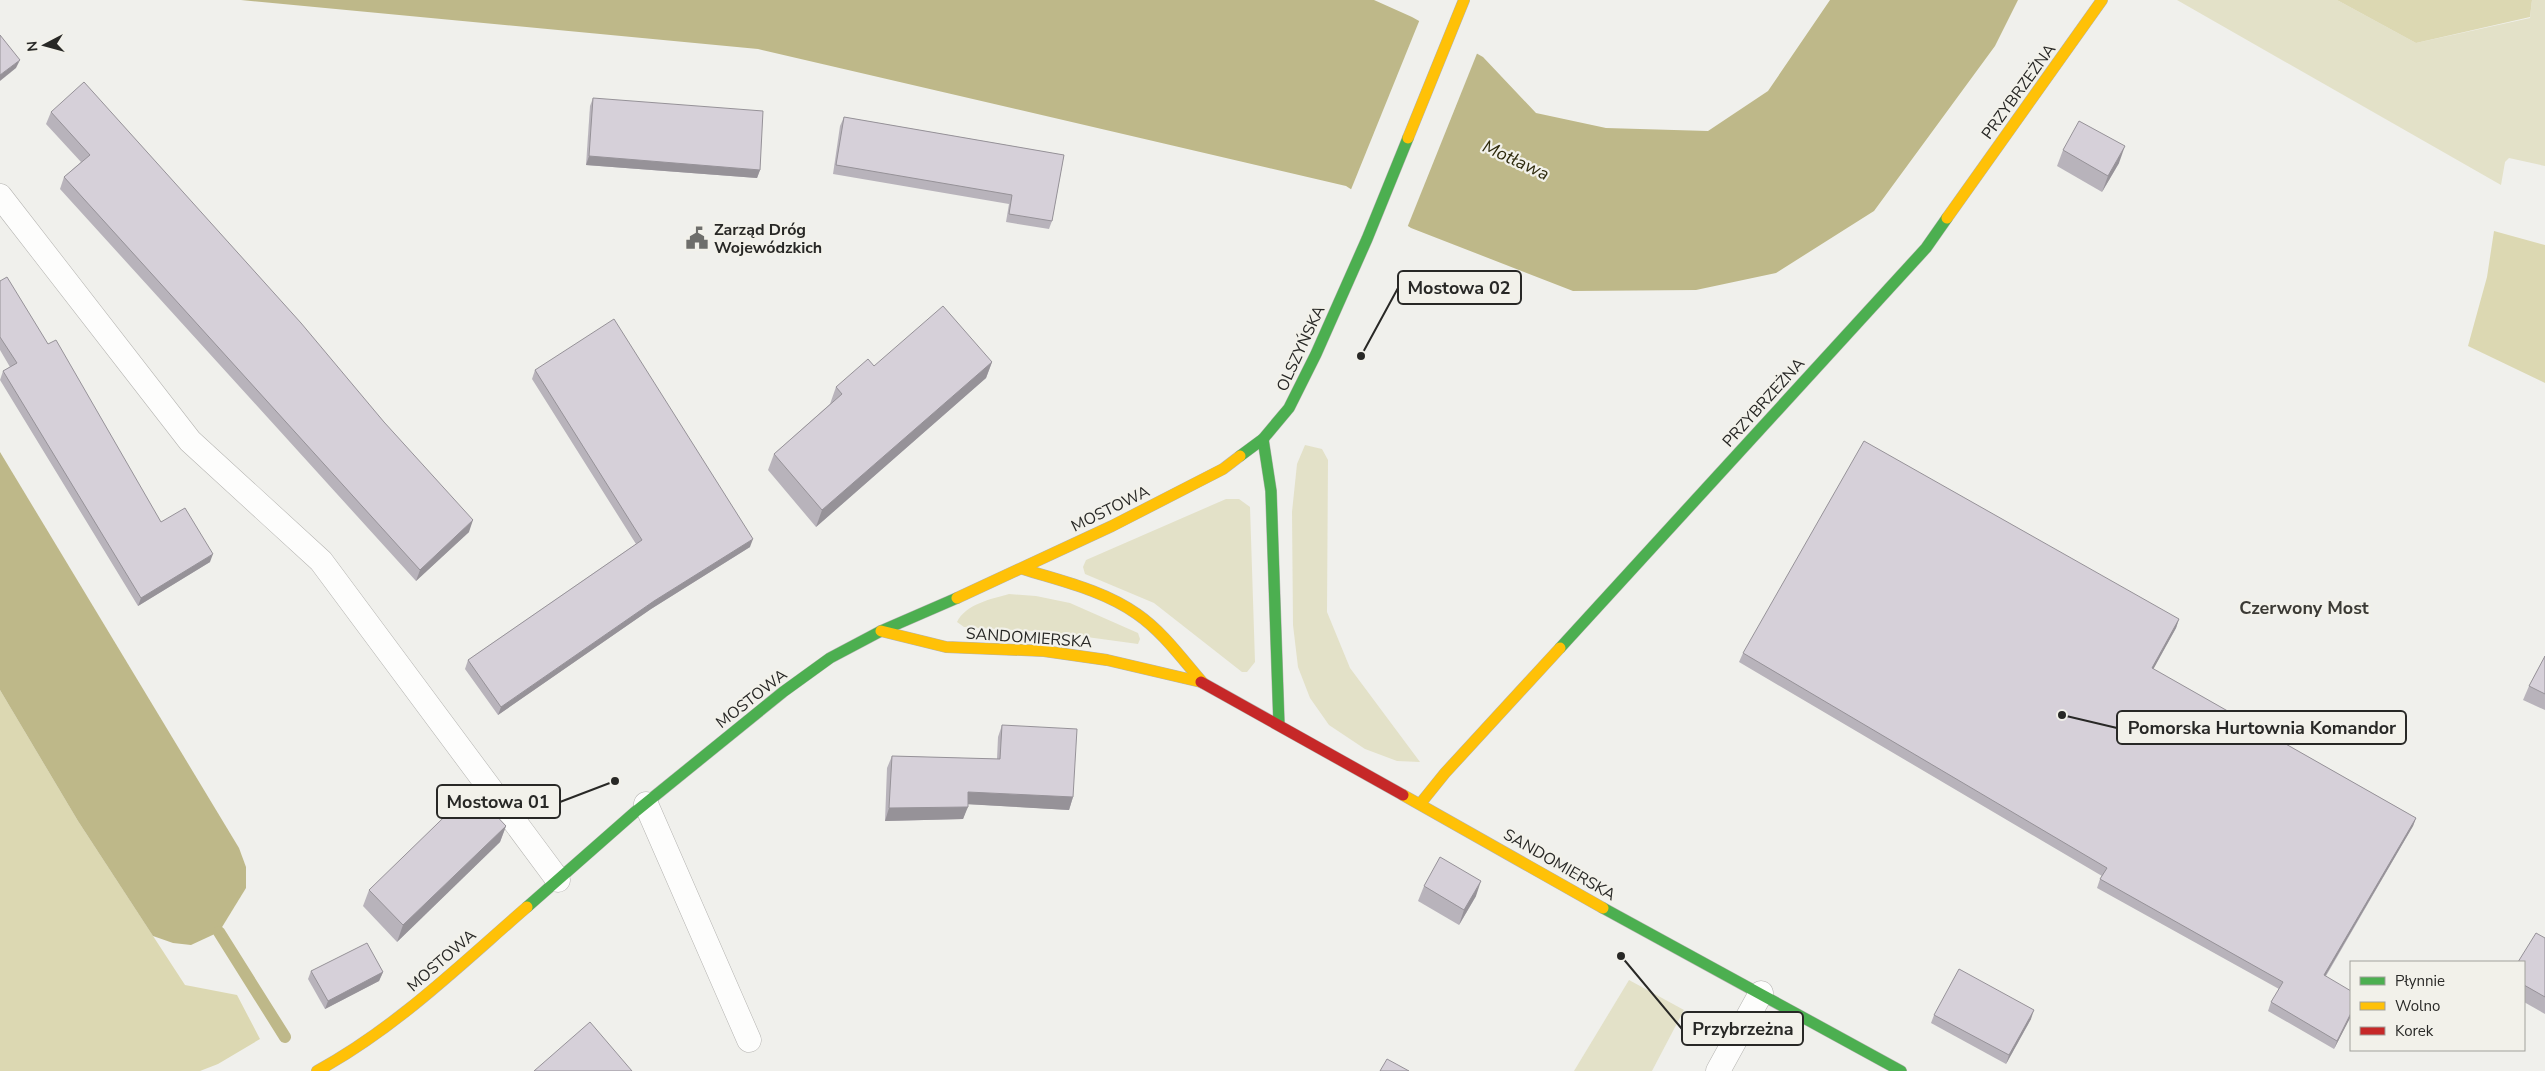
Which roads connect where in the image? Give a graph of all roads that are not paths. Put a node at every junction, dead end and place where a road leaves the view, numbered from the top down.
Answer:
1 (1464, 0) edge
2 (2102, 0) edge
3 (0, 196) edge
4 (1263, 440) junction
5 (1023, 569) junction
6 (881, 631) junction
7 (1203, 683) junction
8 (1279, 725) junction
9 (646, 804) junction
10 (1420, 804) junction
11 (558, 880) junction
12 (1760, 993) junction
13 (749, 1040) dead end
14 (317, 1071) edge
15 (1718, 1071) edge
16 (1901, 1071) edge

1 - 4 street, OLSZYŃSKA
2 - 10 street, PRZYBRZEŻNA
3 - 11 lane
4 - 5 street, MOSTOWA
4 - 8 street
5 - 6 street, MOSTOWA
5 - 7 street, SANDOMIERSKA
6 - 7 street, SANDOMIERSKA
6 - 9 street, MOSTOWA
7 - 8 street, SANDOMIERSKA
8 - 10 street, SANDOMIERSKA
9 - 11 street, MOSTOWA
9 - 13 lane
10 - 12 street, SANDOMIERSKA
11 - 14 street, MOSTOWA
12 - 15 lane
12 - 16 street, SANDOMIERSKA

